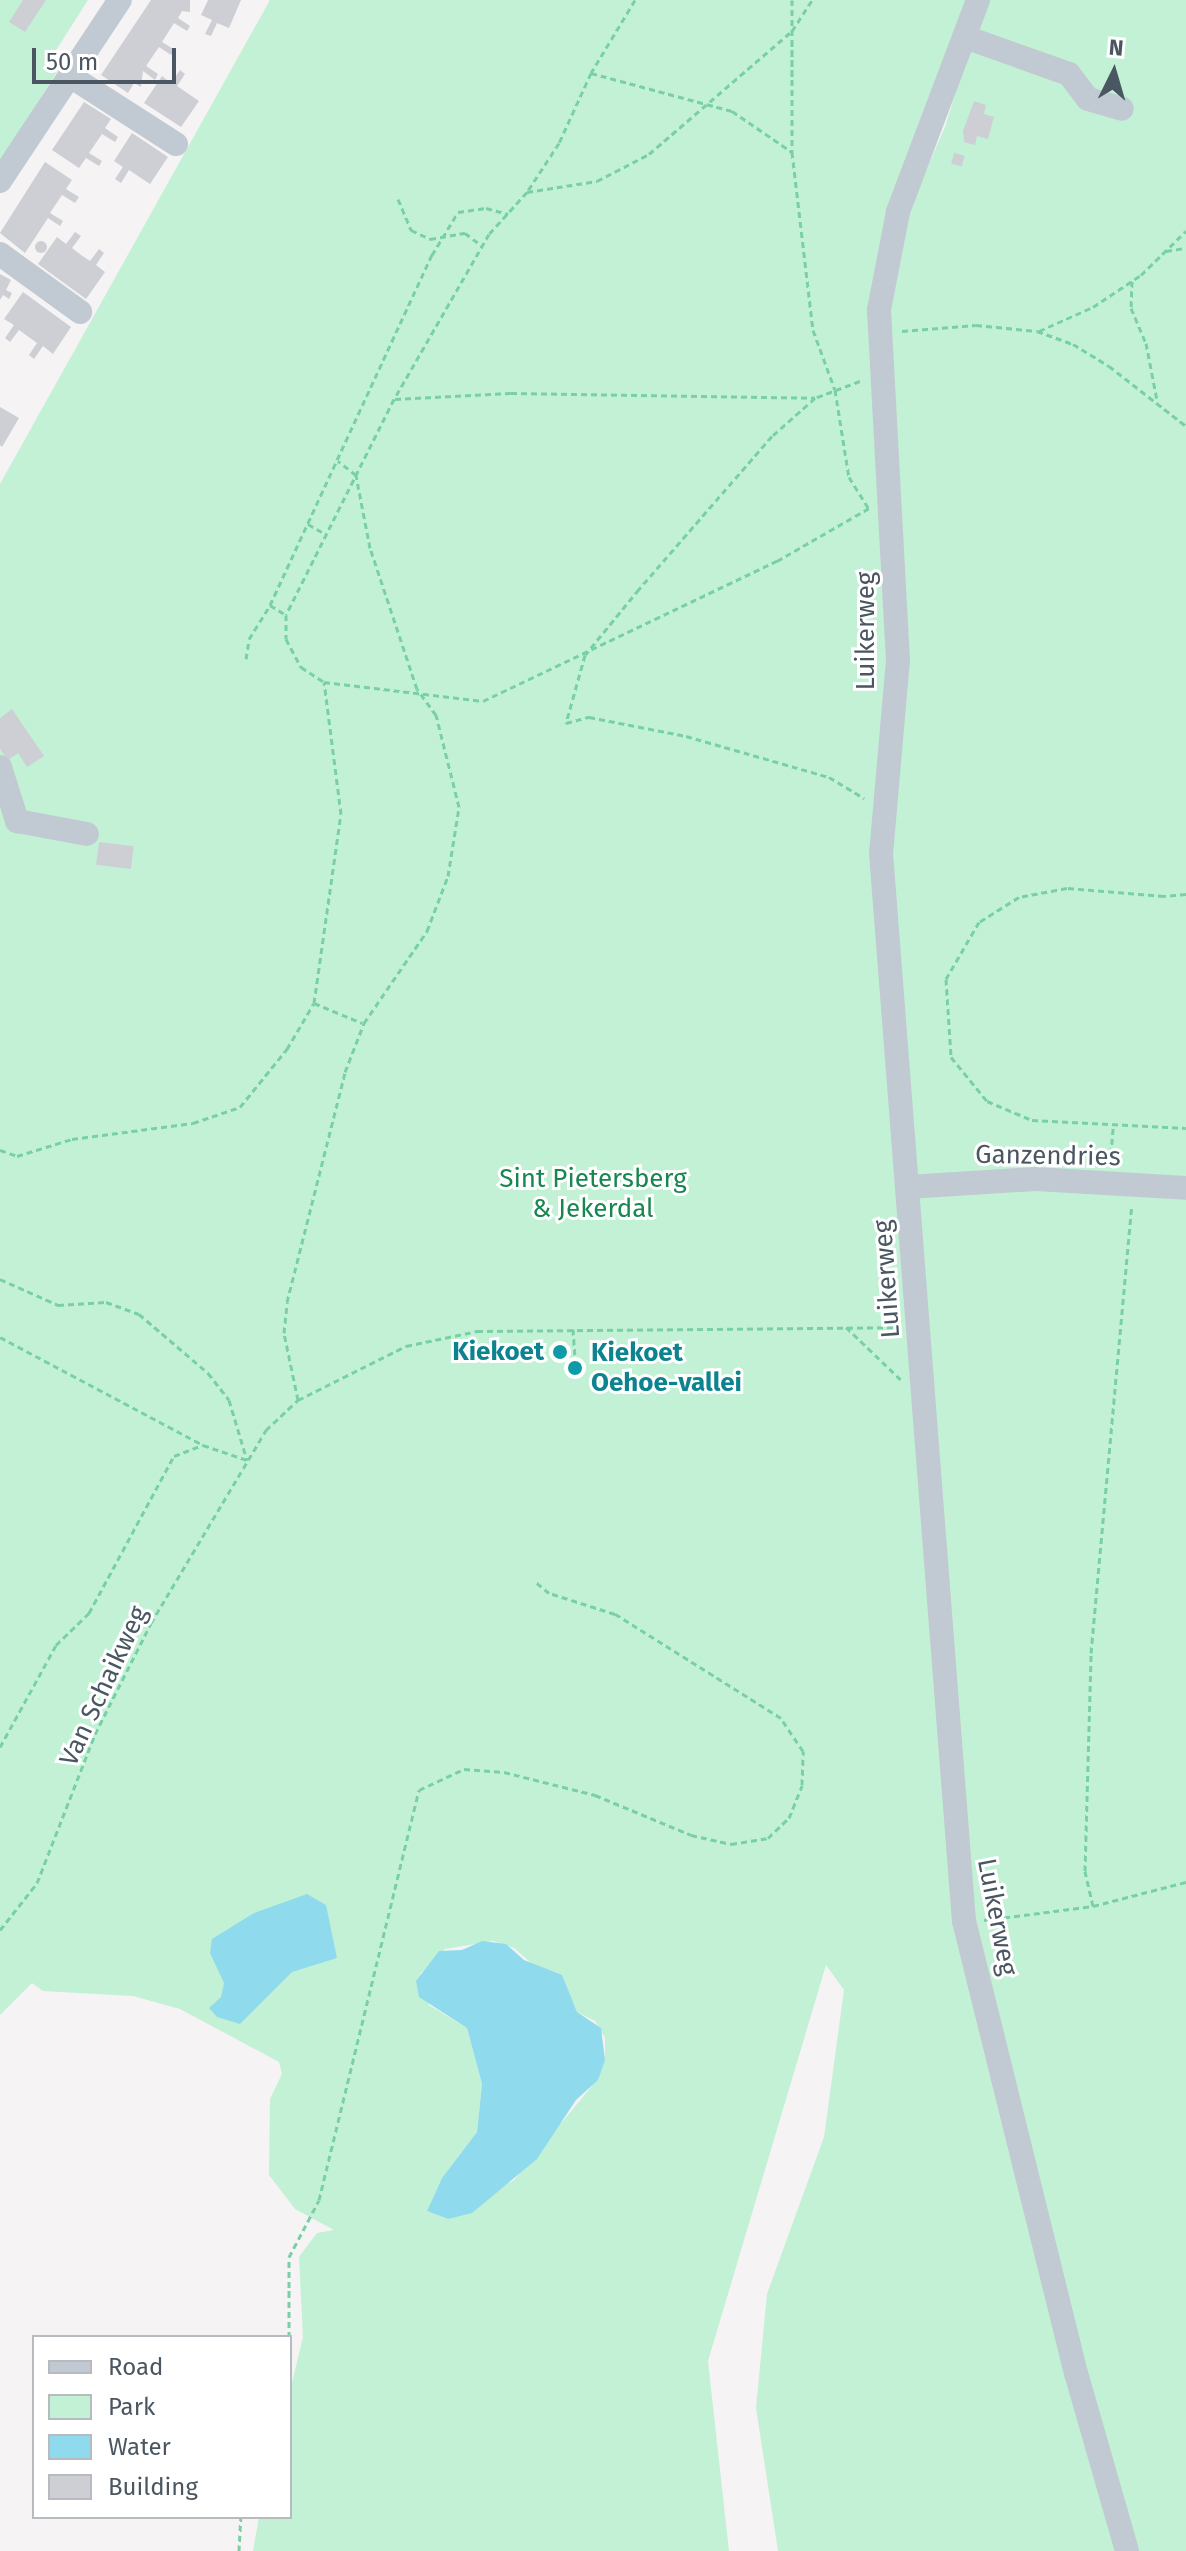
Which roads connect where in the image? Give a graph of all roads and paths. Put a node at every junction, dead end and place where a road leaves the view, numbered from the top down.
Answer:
1 (120, 0) edge
2 (635, 0) edge
3 (792, 0) edge
4 (812, 0) edge
5 (978, 0) edge
6 (792, 31) junction
7 (965, 37) junction
8 (591, 73) junction
9 (70, 76) junction
10 (704, 103) junction
11 (1122, 109) dead end
12 (176, 144) dead end
13 (792, 152) junction
14 (0, 181) edge
15 (527, 192) junction
16 (398, 199) dead end
17 (508, 214) junction
18 (1186, 231) edge
19 (444, 236) junction
20 (482, 246) junction
21 (1186, 248) edge
22 (1165, 252) junction
23 (0, 254) edge
24 (1132, 281) junction
25 (80, 312) dead end
26 (879, 330) junction
27 (1037, 331) junction
28 (879, 376) junction
29 (835, 390) junction
30 (815, 398) junction
31 (394, 399) junction
32 (1157, 400) junction
33 (1186, 426) edge
34 (338, 461) junction
35 (356, 475) junction
36 (308, 524) junction
37 (326, 535) junction
38 (270, 605) junction
39 (286, 615) junction
40 (585, 655) junction
41 (246, 659) dead end
42 (324, 682) junction
43 (417, 689) junction
44 (0, 767) edge
45 (881, 809) junction
46 (87, 834) dead end
47 (1186, 894) edge
48 (314, 1003) junction
49 (364, 1023) junction
50 (1113, 1128) junction
51 (1186, 1128) edge
52 (0, 1150) edge
53 (1107, 1183) junction
54 (1134, 1185) junction
55 (908, 1187) junction
56 (1186, 1188) edge
57 (0, 1279) edge
58 (845, 1326) junction
59 (919, 1326) junction
60 (573, 1329) junction
61 (0, 1337) edge
62 (575, 1359) dead end
63 (922, 1398) junction
64 (298, 1400) junction
65 (203, 1445) junction
66 (247, 1460) junction
67 (536, 1582) dead end
68 (0, 1747) edge
69 (1186, 1882) edge
70 (1093, 1906) junction
71 (964, 1921) junction
72 (0, 1930) edge
73 (289, 2335) edge
74 (241, 2519) edge
75 (239, 2551) edge
76 (1127, 2551) edge

1 - 9 street
2 - 8 path
3 - 6 path
4 - 6 path
5 - 7 street, Luikerweg
6 - 10 path
6 - 13 path
7 - 11 street
7 - 26 street, Luikerweg
8 - 10 path
8 - 15 path
9 - 12 street
9 - 14 street
10 - 13 path
10 - 15 path
13 - 29 path
15 - 17 path
16 - 19 path
17 - 19 path
17 - 20 path
18 - 22 path
19 - 20 path
19 - 34 path
20 - 31 path
21 - 22 path
22 - 24 path
23 - 25 street
24 - 27 path
24 - 32 path
26 - 27 path
26 - 28 street, Luikerweg
27 - 32 path
28 - 29 path
28 - 45 street, Luikerweg
29 - 30 path
29 - 40 path
30 - 31 path
30 - 40 path
31 - 35 path
32 - 33 path
34 - 35 path
34 - 36 path
35 - 37 path
35 - 43 path
36 - 37 path
36 - 38 path
37 - 39 path
38 - 39 path
38 - 41 path
39 - 42 path
40 - 43 path
40 - 45 path
42 - 43 path
42 - 48 path
43 - 49 path
44 - 46 street
45 - 55 street, Luikerweg
47 - 50 path
48 - 49 path
48 - 52 path
49 - 64 path
50 - 51 path
50 - 53 path
53 - 54 street, Ganzendries
53 - 55 street, Ganzendries
54 - 56 street, Ganzendries
54 - 70 path
55 - 59 street, Luikerweg
57 - 66 path
58 - 59 path, Van Schaikweg
58 - 60 path, Van Schaikweg
58 - 63 path
59 - 63 street, Luikerweg
60 - 62 path
60 - 64 path, Van Schaikweg
61 - 65 path
63 - 71 street, Luikerweg
64 - 66 path, Van Schaikweg
65 - 66 path
65 - 68 path
66 - 72 path, Van Schaikweg
67 - 73 path
69 - 70 path
70 - 71 path
71 - 76 street, Luikerweg
74 - 75 path

